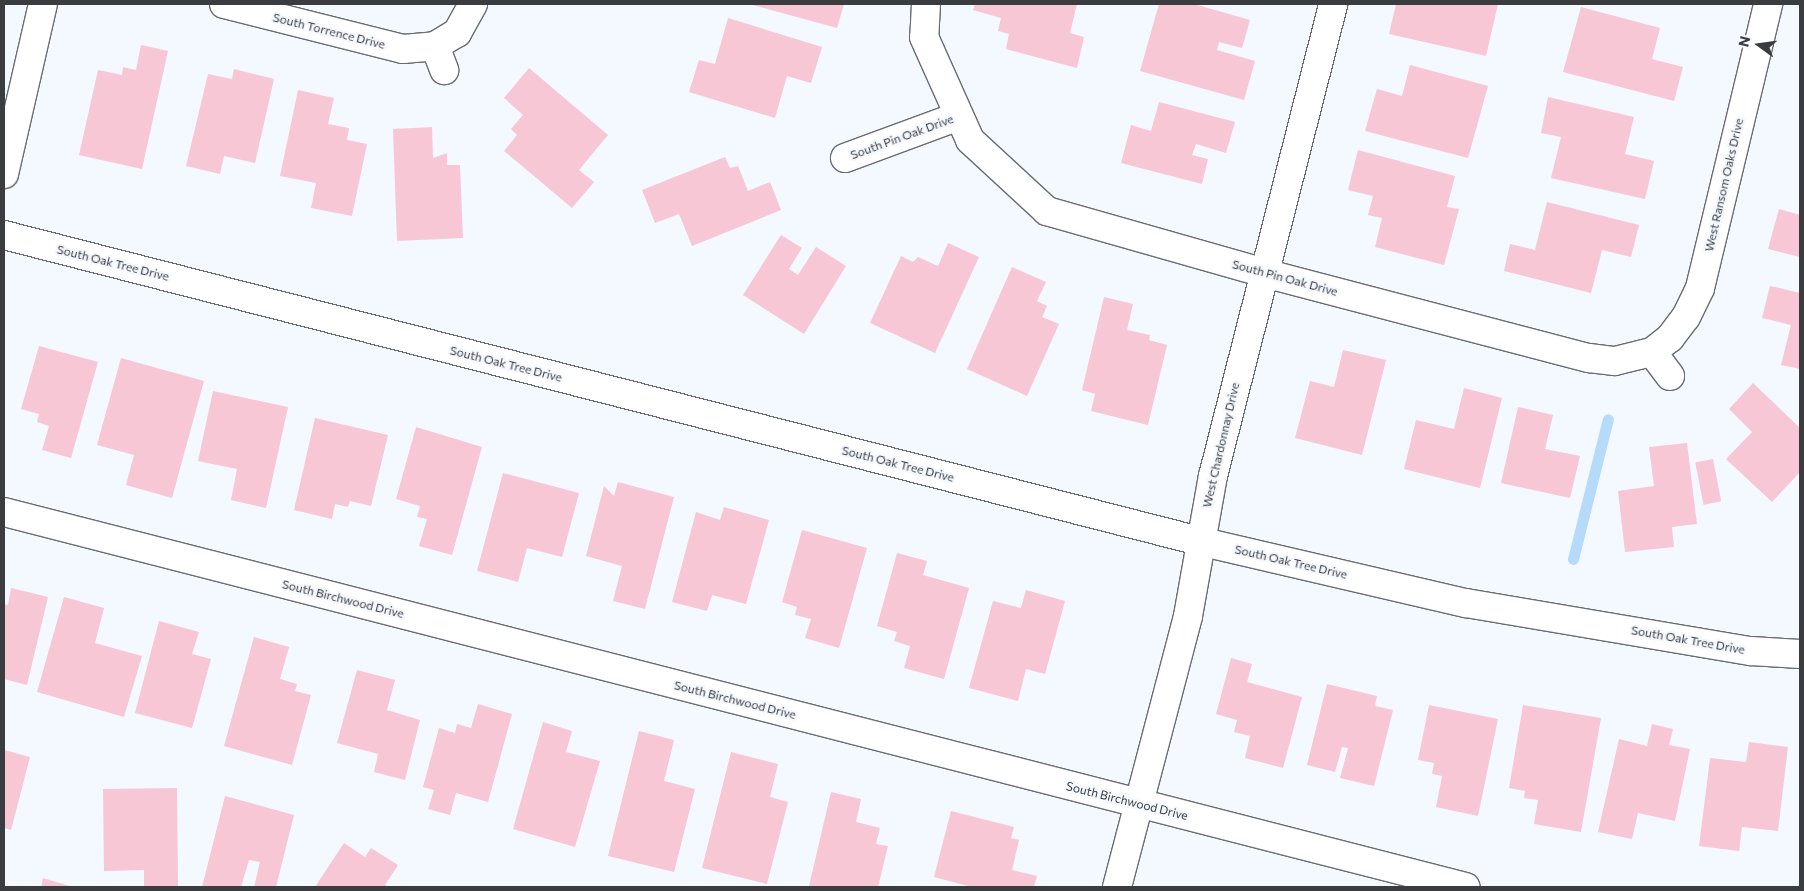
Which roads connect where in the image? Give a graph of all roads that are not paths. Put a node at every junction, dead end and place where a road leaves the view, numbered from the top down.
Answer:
1 (43, 4) edge
2 (224, 4) edge
3 (473, 4) edge
4 (926, 4) edge
5 (1333, 4) edge
6 (1768, 4) edge
7 (959, 116) junction
8 (845, 158) dead end
9 (4, 174) edge
10 (4, 235) edge
11 (1264, 273) junction
12 (1652, 352) junction
13 (1670, 376) dead end
14 (4, 512) edge
15 (1199, 541) junction
16 (1800, 654) edge
17 (1139, 804) junction
18 (1116, 887) edge
19 (1466, 887) edge

1 - 9 street
2 - 3 street, South Torrence Drive
4 - 7 street, South Pin Oak Drive
5 - 11 street, West Chardonnay Drive
6 - 12 street, West Ransom Oaks Drive
7 - 8 street, South Pin Oak Drive
7 - 11 street, South Pin Oak Drive
10 - 15 street, South Oak Tree Drive
11 - 12 street, South Pin Oak Drive
11 - 15 street, West Chardonnay Drive
12 - 13 street
14 - 17 street, South Birchwood Drive
15 - 16 street, South Oak Tree Drive
15 - 17 street, West Chardonnay Drive
17 - 18 street, West Chardonnay Drive
17 - 19 street, South Birchwood Drive

